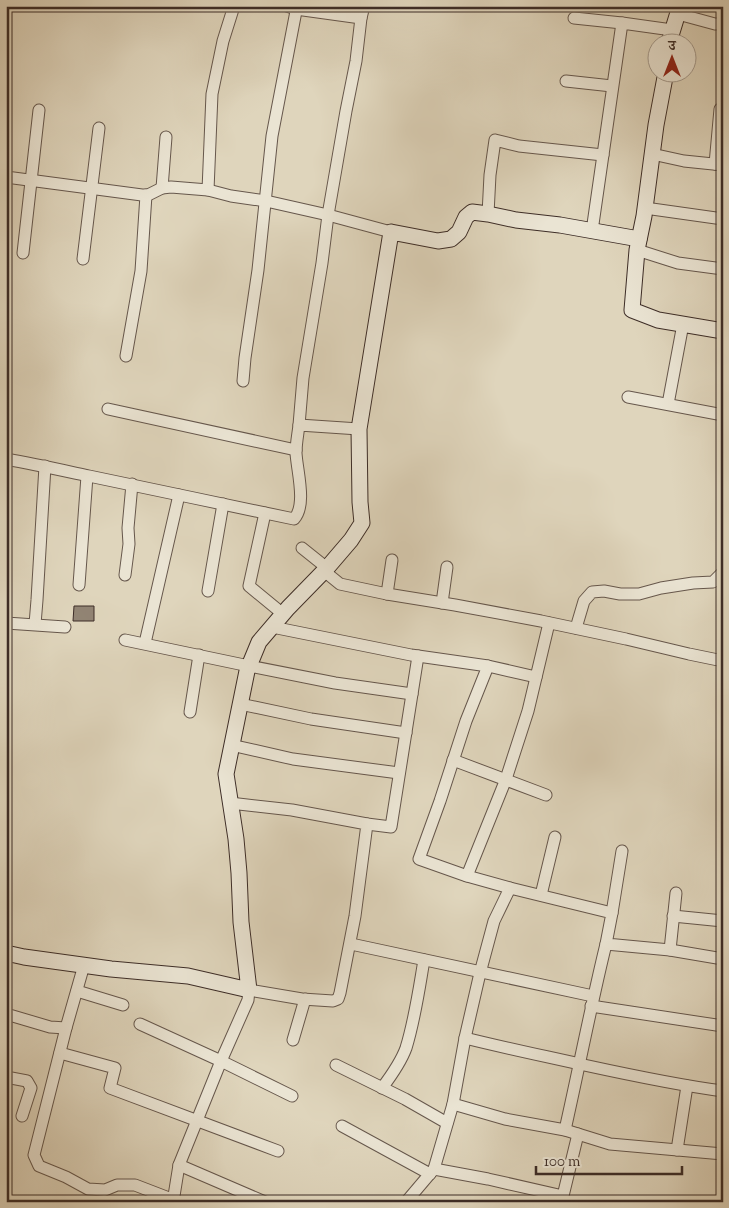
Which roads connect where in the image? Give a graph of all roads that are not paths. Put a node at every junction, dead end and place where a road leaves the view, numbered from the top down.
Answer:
1 (234, 6) edge
2 (293, 7) edge
3 (679, 10) edge
4 (362, 12) edge
5 (574, 18) dead end
6 (622, 23) junction
7 (723, 24) edge
8 (655, 32) edge
9 (671, 32) edge
10 (566, 81) dead end
11 (664, 82) edge
12 (612, 86) junction
13 (720, 109) dead end
14 (39, 110) dead end
15 (99, 128) dead end
16 (166, 137) dead end
17 (652, 154) junction
18 (603, 155) junction
19 (719, 164) edge
20 (6, 177) edge
21 (31, 180) junction
22 (92, 188) junction
23 (162, 188) junction
24 (208, 190) junction
25 (146, 195) junction
26 (266, 201) junction
27 (645, 208) junction
28 (488, 214) junction
29 (328, 215) junction
30 (723, 219) edge
31 (592, 231) junction
32 (391, 232) junction
33 (638, 245) junction
34 (23, 253) dead end
35 (83, 259) dead end
36 (723, 269) edge
37 (683, 324) junction
38 (723, 331) edge
39 (126, 356) dead end
40 (243, 381) dead end
41 (628, 397) dead end
42 (668, 404) junction
43 (108, 409) dead end
44 (723, 415) edge
45 (299, 425) junction
46 (359, 429) junction
47 (296, 450) junction
48 (6, 459) edge
49 (45, 466) junction
50 (87, 476) junction
51 (132, 484) junction
52 (180, 495) junction
53 (223, 504) junction
54 (265, 513) junction
55 (302, 548) dead end
56 (392, 560) dead end
57 (447, 567) dead end
58 (325, 569) junction
59 (723, 572) edge
60 (125, 575) dead end
61 (79, 584) dead end
62 (208, 591) dead end
63 (387, 594) junction
64 (442, 603) junction
65 (283, 614) junction
66 (6, 623) edge
67 (549, 623) junction
68 (35, 624) junction
69 (66, 627) dead end
70 (272, 627) junction
71 (576, 628) junction
72 (125, 640) dead end
73 (145, 643) junction
74 (200, 655) junction
75 (418, 656) junction
76 (723, 661) edge
77 (249, 666) junction
78 (488, 666) junction
79 (536, 677) junction
80 (412, 694) junction
81 (240, 704) junction
82 (190, 712) dead end
83 (406, 733) junction
84 (231, 745) junction
85 (453, 760) junction
86 (399, 773) junction
87 (506, 779) junction
88 (546, 795) dead end
89 (230, 804) junction
90 (367, 824) junction
91 (555, 837) dead end
92 (622, 851) dead end
93 (467, 876) junction
94 (510, 888) junction
95 (676, 893) dead end
96 (541, 895) junction
97 (612, 913) junction
98 (674, 916) junction
99 (723, 921) edge
100 (351, 944) junction
101 (606, 944) junction
102 (670, 950) junction
103 (6, 953) edge
104 (723, 959) edge
105 (424, 960) junction
106 (84, 965) junction
107 (480, 973) junction
108 (249, 990) junction
109 (77, 991) junction
110 (306, 1000) junction
111 (592, 1001) junction
112 (123, 1005) dead end
113 (6, 1014) edge
114 (140, 1024) dead end
115 (723, 1026) edge
116 (66, 1028) junction
117 (465, 1038) junction
118 (293, 1040) dead end
119 (60, 1053) junction
120 (221, 1061) junction
121 (579, 1064) junction
122 (336, 1065) dead end
123 (6, 1077) edge
124 (687, 1086) junction
125 (382, 1088) junction
126 (723, 1091) edge
127 (292, 1096) dead end
128 (453, 1104) junction
129 (22, 1116) dead end
130 (197, 1121) junction
131 (447, 1123) junction
132 (342, 1126) dead end
133 (565, 1130) junction
134 (578, 1134) junction
135 (676, 1150) junction
136 (278, 1151) dead end
137 (723, 1154) edge
138 (179, 1165) junction
139 (432, 1172) junction
140 (173, 1201) edge
141 (264, 1202) edge
142 (406, 1202) edge

1 - 24 street
2 - 4 street
2 - 26 street
3 - 7 street
3 - 9 street
4 - 29 street
5 - 6 street
6 - 8 street
6 - 12 street
10 - 12 street
11 - 17 street
12 - 18 street
13 - 19 street
14 - 21 street
15 - 22 street
16 - 23 street
17 - 19 street
17 - 27 street
18 - 28 street
18 - 31 street
20 - 21 street
21 - 22 street
21 - 34 street
22 - 25 street
22 - 35 street
23 - 24 street
23 - 25 street
24 - 26 street
25 - 39 street
26 - 29 street
26 - 40 street
27 - 30 street
27 - 33 street
28 - 31 street
28 - 32 street
29 - 32 street
29 - 45 street
31 - 33 street
32 - 46 street
33 - 36 street
33 - 37 street
37 - 38 street
37 - 42 street
41 - 42 street
42 - 44 street
43 - 47 street
45 - 46 street
45 - 47 street
46 - 58 street
47 - 54 street
48 - 49 street
49 - 50 street
49 - 68 street
50 - 51 street
50 - 61 street
51 - 52 street
51 - 60 street
52 - 53 street
52 - 73 street
53 - 54 street
53 - 62 street
54 - 65 street
55 - 58 street
56 - 63 street
57 - 64 street
58 - 63 street
58 - 65 street
59 - 71 street
63 - 64 street
64 - 67 street
65 - 70 street
66 - 68 street
67 - 71 street
67 - 79 street
68 - 69 street
70 - 75 street
70 - 77 street
71 - 76 street
72 - 73 street
73 - 74 street
74 - 77 street
74 - 82 street
75 - 78 street
75 - 80 street
77 - 80 street
77 - 81 street
78 - 79 street
78 - 85 street
79 - 87 street
80 - 83 street
81 - 83 street
81 - 84 street
83 - 86 street
84 - 86 street
84 - 89 street
85 - 87 street
85 - 93 street
86 - 90 street
87 - 88 street
87 - 93 street
89 - 90 street
89 - 108 street
90 - 100 street
91 - 96 street
92 - 97 street
93 - 94 street
94 - 96 street
94 - 107 street
95 - 98 street
96 - 97 street
97 - 101 street
98 - 99 street
98 - 102 street
100 - 105 street
100 - 110 street
101 - 102 street
101 - 111 street
102 - 104 street
103 - 106 street
105 - 107 street
105 - 125 street
106 - 108 street
106 - 109 street
107 - 111 street
107 - 117 street
108 - 110 street
108 - 120 street
109 - 112 street
109 - 116 street
110 - 118 street
111 - 115 street
111 - 121 street
113 - 116 street
114 - 120 street
116 - 119 street
117 - 121 street
117 - 128 street
119 - 130 street
119 - 140 street
120 - 127 street
120 - 130 street
121 - 124 street
121 - 133 street
122 - 125 street
123 - 129 street
124 - 126 street
124 - 135 street
125 - 131 street
128 - 131 street
128 - 133 street
130 - 136 street
130 - 138 street
131 - 139 street
132 - 139 street
133 - 134 street
134 - 135 street
134 - 139 street
135 - 137 street
138 - 140 street
138 - 141 street
139 - 142 street

